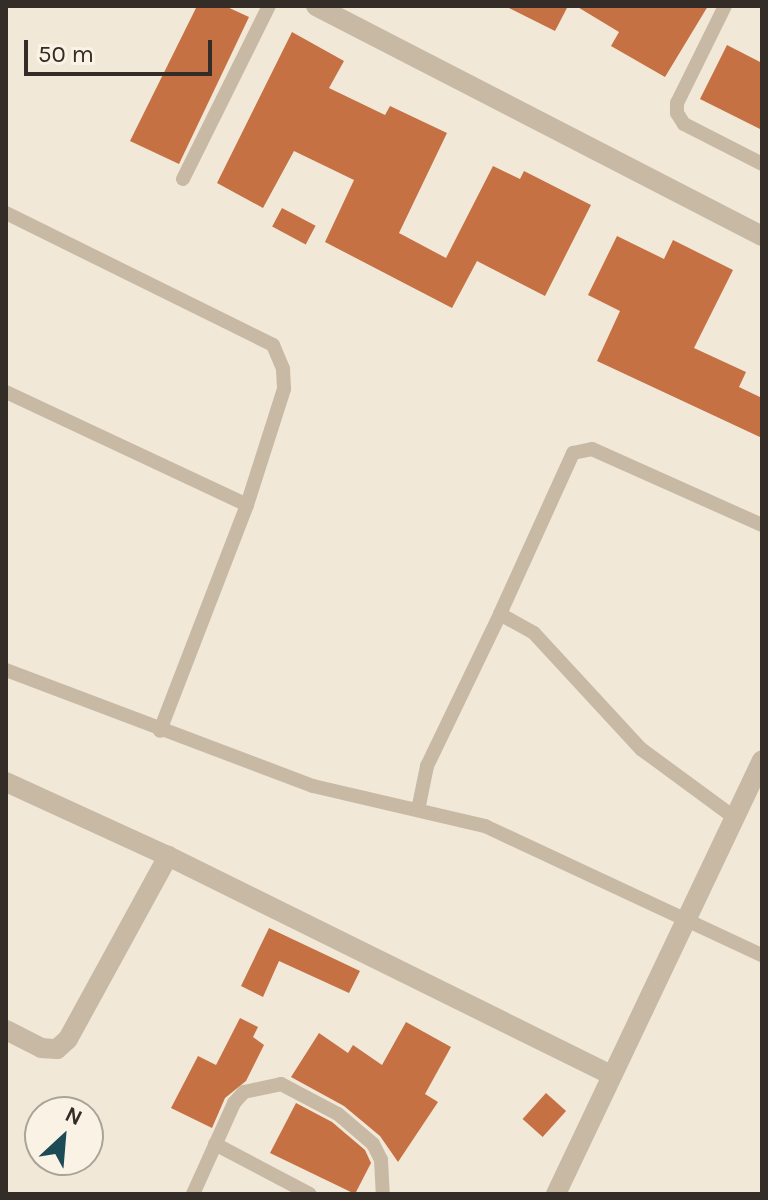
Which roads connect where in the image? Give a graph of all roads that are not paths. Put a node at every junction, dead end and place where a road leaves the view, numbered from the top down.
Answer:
1 (269, 6) edge
2 (316, 6) edge
3 (725, 6) edge
4 (762, 164) edge
5 (183, 179) dead end
6 (6, 213) edge
7 (762, 236) edge
8 (6, 392) edge
9 (247, 505) junction
10 (762, 525) edge
11 (500, 614) junction
12 (6, 670) edge
13 (160, 731) junction
14 (762, 761) edge
15 (6, 782) edge
16 (755, 793) edge
17 (418, 810) junction
18 (735, 818) junction
19 (168, 856) junction
20 (687, 919) junction
21 (762, 955) edge
22 (6, 1030) edge
23 (611, 1075) junction
24 (215, 1144) junction
25 (193, 1194) edge
26 (310, 1194) edge
27 (383, 1194) edge
28 (556, 1194) edge

1 - 5 lane
2 - 7 street
3 - 4 lane
6 - 9 lane
8 - 9 lane
9 - 13 lane
10 - 11 lane
11 - 17 lane
11 - 18 lane
12 - 13 lane
13 - 17 lane
14 - 16 street
15 - 19 street
16 - 18 street
17 - 20 lane
18 - 20 street
19 - 22 street
19 - 23 street
20 - 21 lane
20 - 23 street
23 - 28 street
24 - 25 lane
24 - 26 lane
24 - 27 lane

